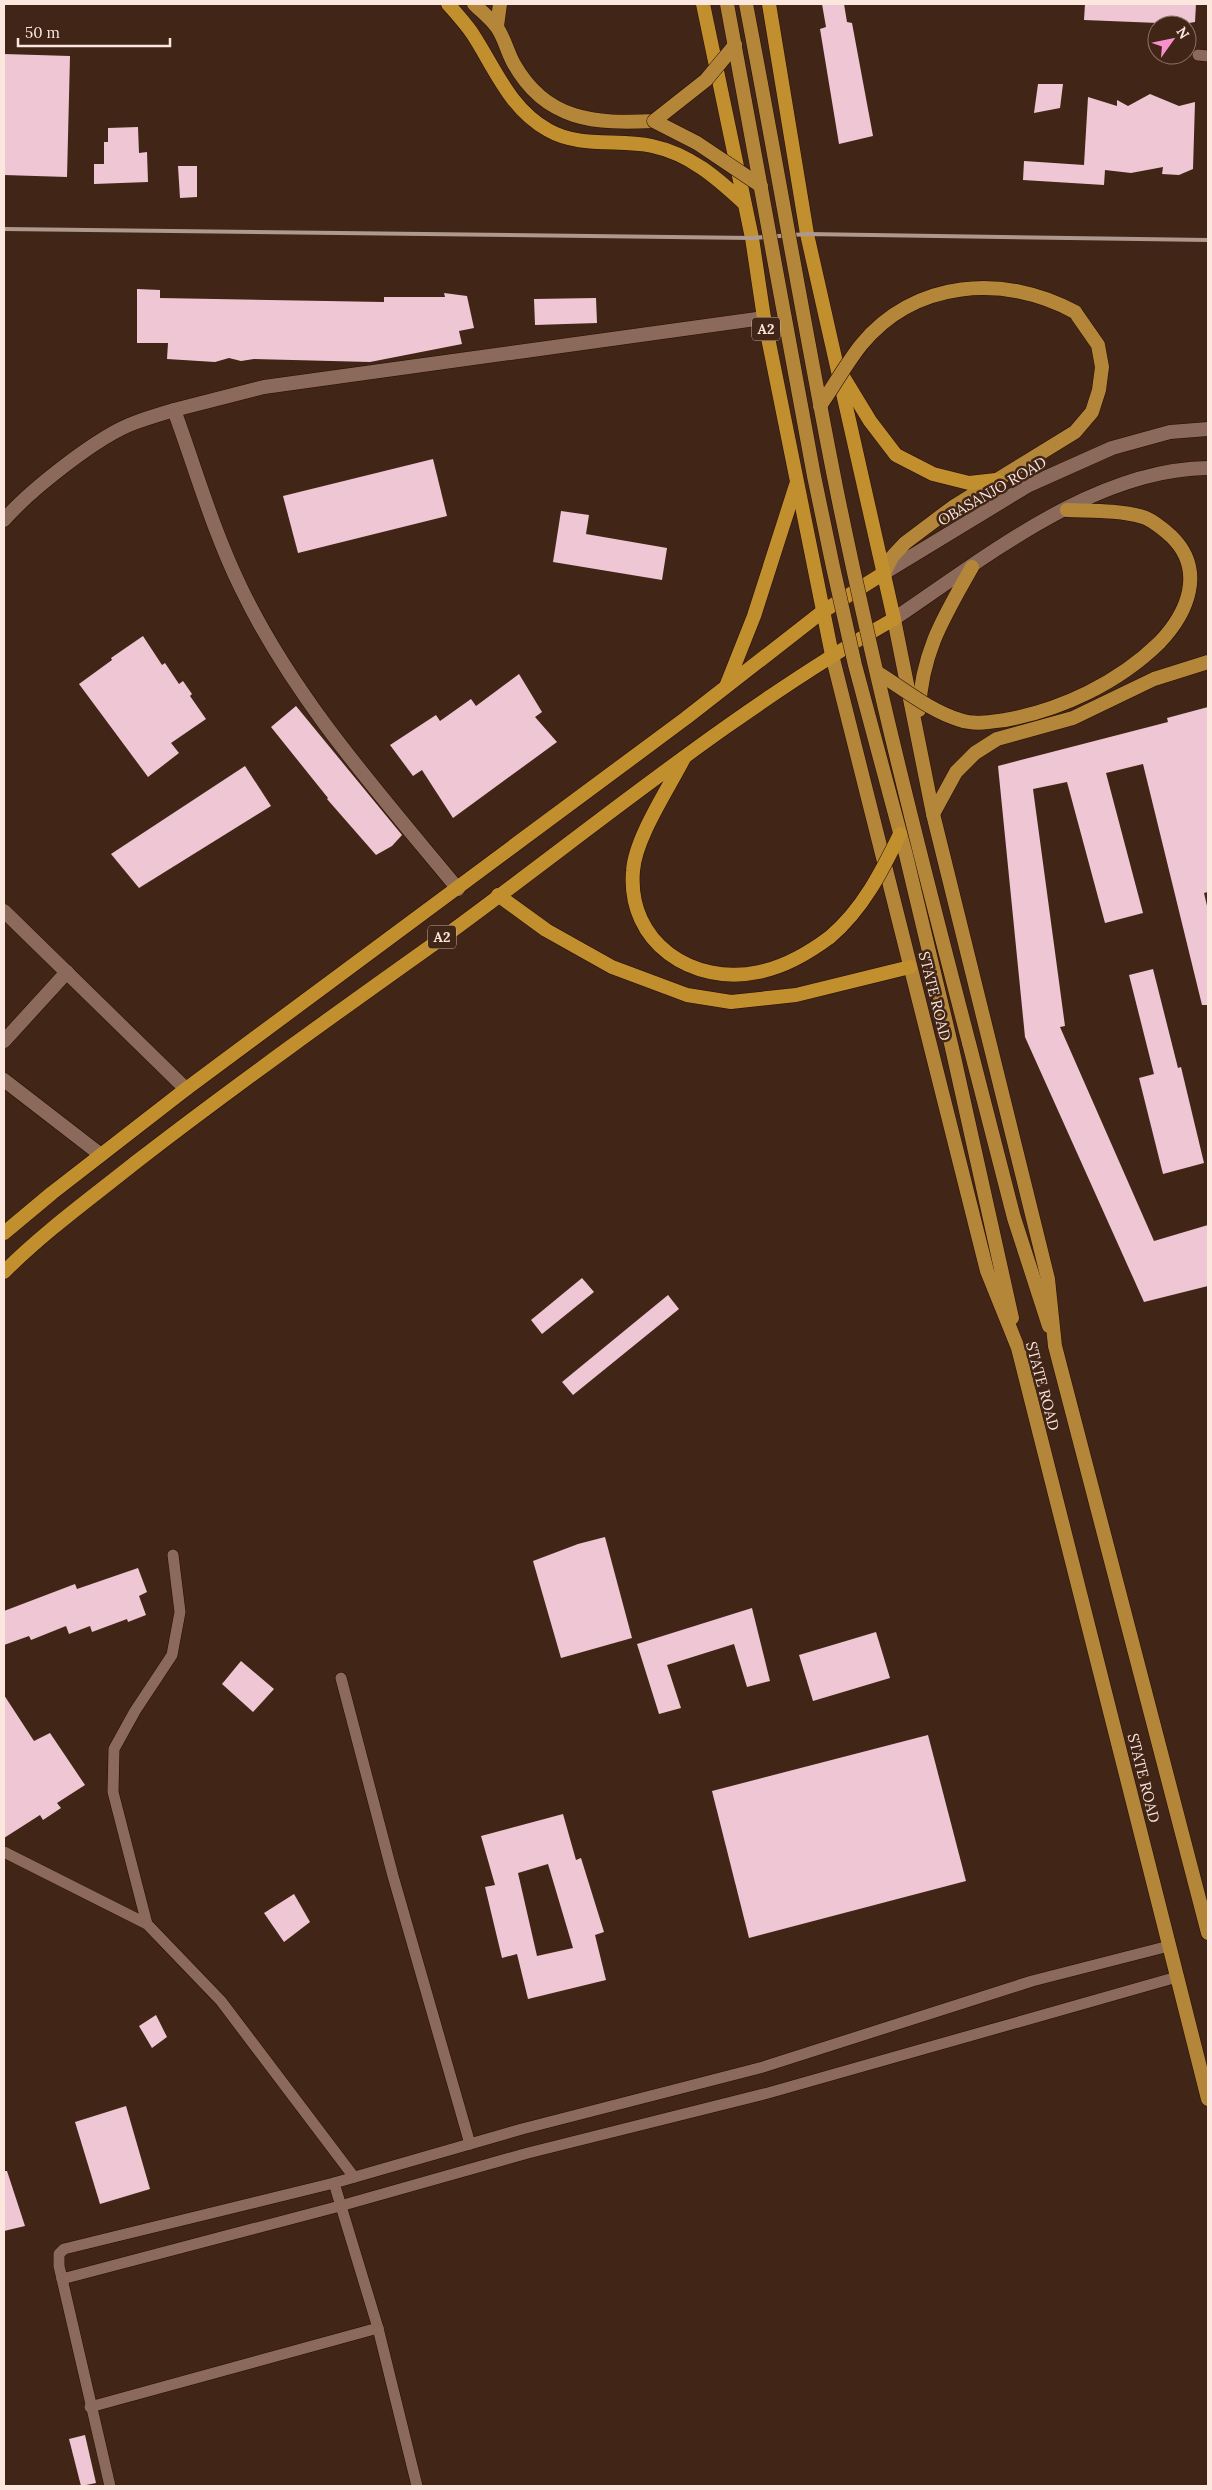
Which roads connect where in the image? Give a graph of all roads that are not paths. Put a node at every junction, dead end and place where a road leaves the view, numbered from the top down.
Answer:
1 (448, 4) edge
2 (474, 4) edge
3 (500, 4) edge
4 (703, 4) edge
5 (727, 4) edge
6 (746, 4) edge
7 (769, 4) edge
8 (497, 26) junction
9 (735, 45) junction
10 (654, 121) junction
11 (761, 186) junction
12 (744, 203) junction
13 (764, 318) junction
14 (836, 364) junction
15 (820, 406) junction
16 (174, 410) junction
17 (1208, 429) edge
18 (1208, 468) edge
19 (996, 480) junction
20 (796, 484) junction
21 (1067, 510) junction
22 (4, 520) edge
23 (972, 567) junction
24 (884, 573) junction
25 (822, 612) junction
26 (894, 619) junction
27 (832, 654) junction
28 (1208, 662) edge
29 (878, 673) junction
30 (727, 685) junction
31 (918, 735) junction
32 (686, 755) junction
33 (933, 814) junction
34 (900, 834) junction
35 (458, 889) junction
36 (498, 895) junction
37 (4, 911) edge
38 (910, 966) junction
39 (68, 972) junction
40 (4, 1041) edge
41 (4, 1080) edge
42 (186, 1089) junction
43 (102, 1155) junction
44 (4, 1233) edge
45 (4, 1272) edge
46 (1055, 1346) junction
47 (1018, 1348) junction
48 (173, 1555) dead end
49 (341, 1678) dead end
50 (4, 1852) edge
51 (147, 1924) junction
52 (1208, 1933) edge
53 (1169, 1946) junction
54 (1177, 1977) junction
55 (1208, 2099) edge
56 (470, 2144) junction
57 (354, 2177) junction
58 (334, 2183) junction
59 (340, 2206) junction
60 (62, 2279) junction
61 (378, 2328) junction
62 (90, 2407) junction
63 (110, 2486) edge
64 (417, 2486) edge

1 - 12 highway
2 - 8 main road
3 - 8 main road
4 - 12 highway, A2
5 - 9 main road, bridge
6 - 15 main road, bridge
7 - 14 highway
8 - 10 main road
9 - 10 main road, bridge
9 - 11 main road, bridge
10 - 11 main road, bridge
11 - 34 main road, bridge
12 - 13 highway, A2
13 - 16 street
13 - 20 highway, A2
14 - 19 highway
14 - 24 highway
15 - 19 main road, bridge
15 - 29 main road, bridge
16 - 22 street
16 - 35 street
17 - 24 street, OBASANJO ROAD
18 - 21 street
19 - 24 main road
20 - 25 highway, A2
20 - 30 highway
21 - 23 street
21 - 29 main road, bridge
23 - 26 street
23 - 31 main road
24 - 25 highway, A2
24 - 26 highway
25 - 27 highway, A2
25 - 30 highway, A2
26 - 27 highway, A2
26 - 31 main road, STATE ROAD
27 - 32 highway, A2
27 - 38 main road, STATE ROAD
28 - 33 main road
29 - 46 main road, bridge
30 - 35 highway, A2
31 - 33 main road, STATE ROAD
32 - 34 highway, bridge
32 - 36 highway, A2
33 - 46 main road, STATE ROAD
34 - 47 main road, bridge
35 - 42 highway, A2
36 - 38 highway
36 - 45 highway, A2
37 - 39 street
38 - 47 main road, STATE ROAD
39 - 40 street
39 - 42 street
41 - 43 street
42 - 43 highway, A2
43 - 44 highway, A2
46 - 52 main road, STATE ROAD
47 - 53 main road, STATE ROAD
48 - 51 lane
49 - 56 lane
50 - 51 lane
51 - 57 lane
53 - 54 main road, STATE ROAD
53 - 56 lane
54 - 55 main road, STATE ROAD
54 - 59 lane
56 - 57 lane
57 - 58 lane
58 - 59 lane
58 - 60 lane
59 - 60 lane
59 - 61 lane
60 - 62 lane
61 - 62 lane
61 - 64 lane
62 - 63 lane

